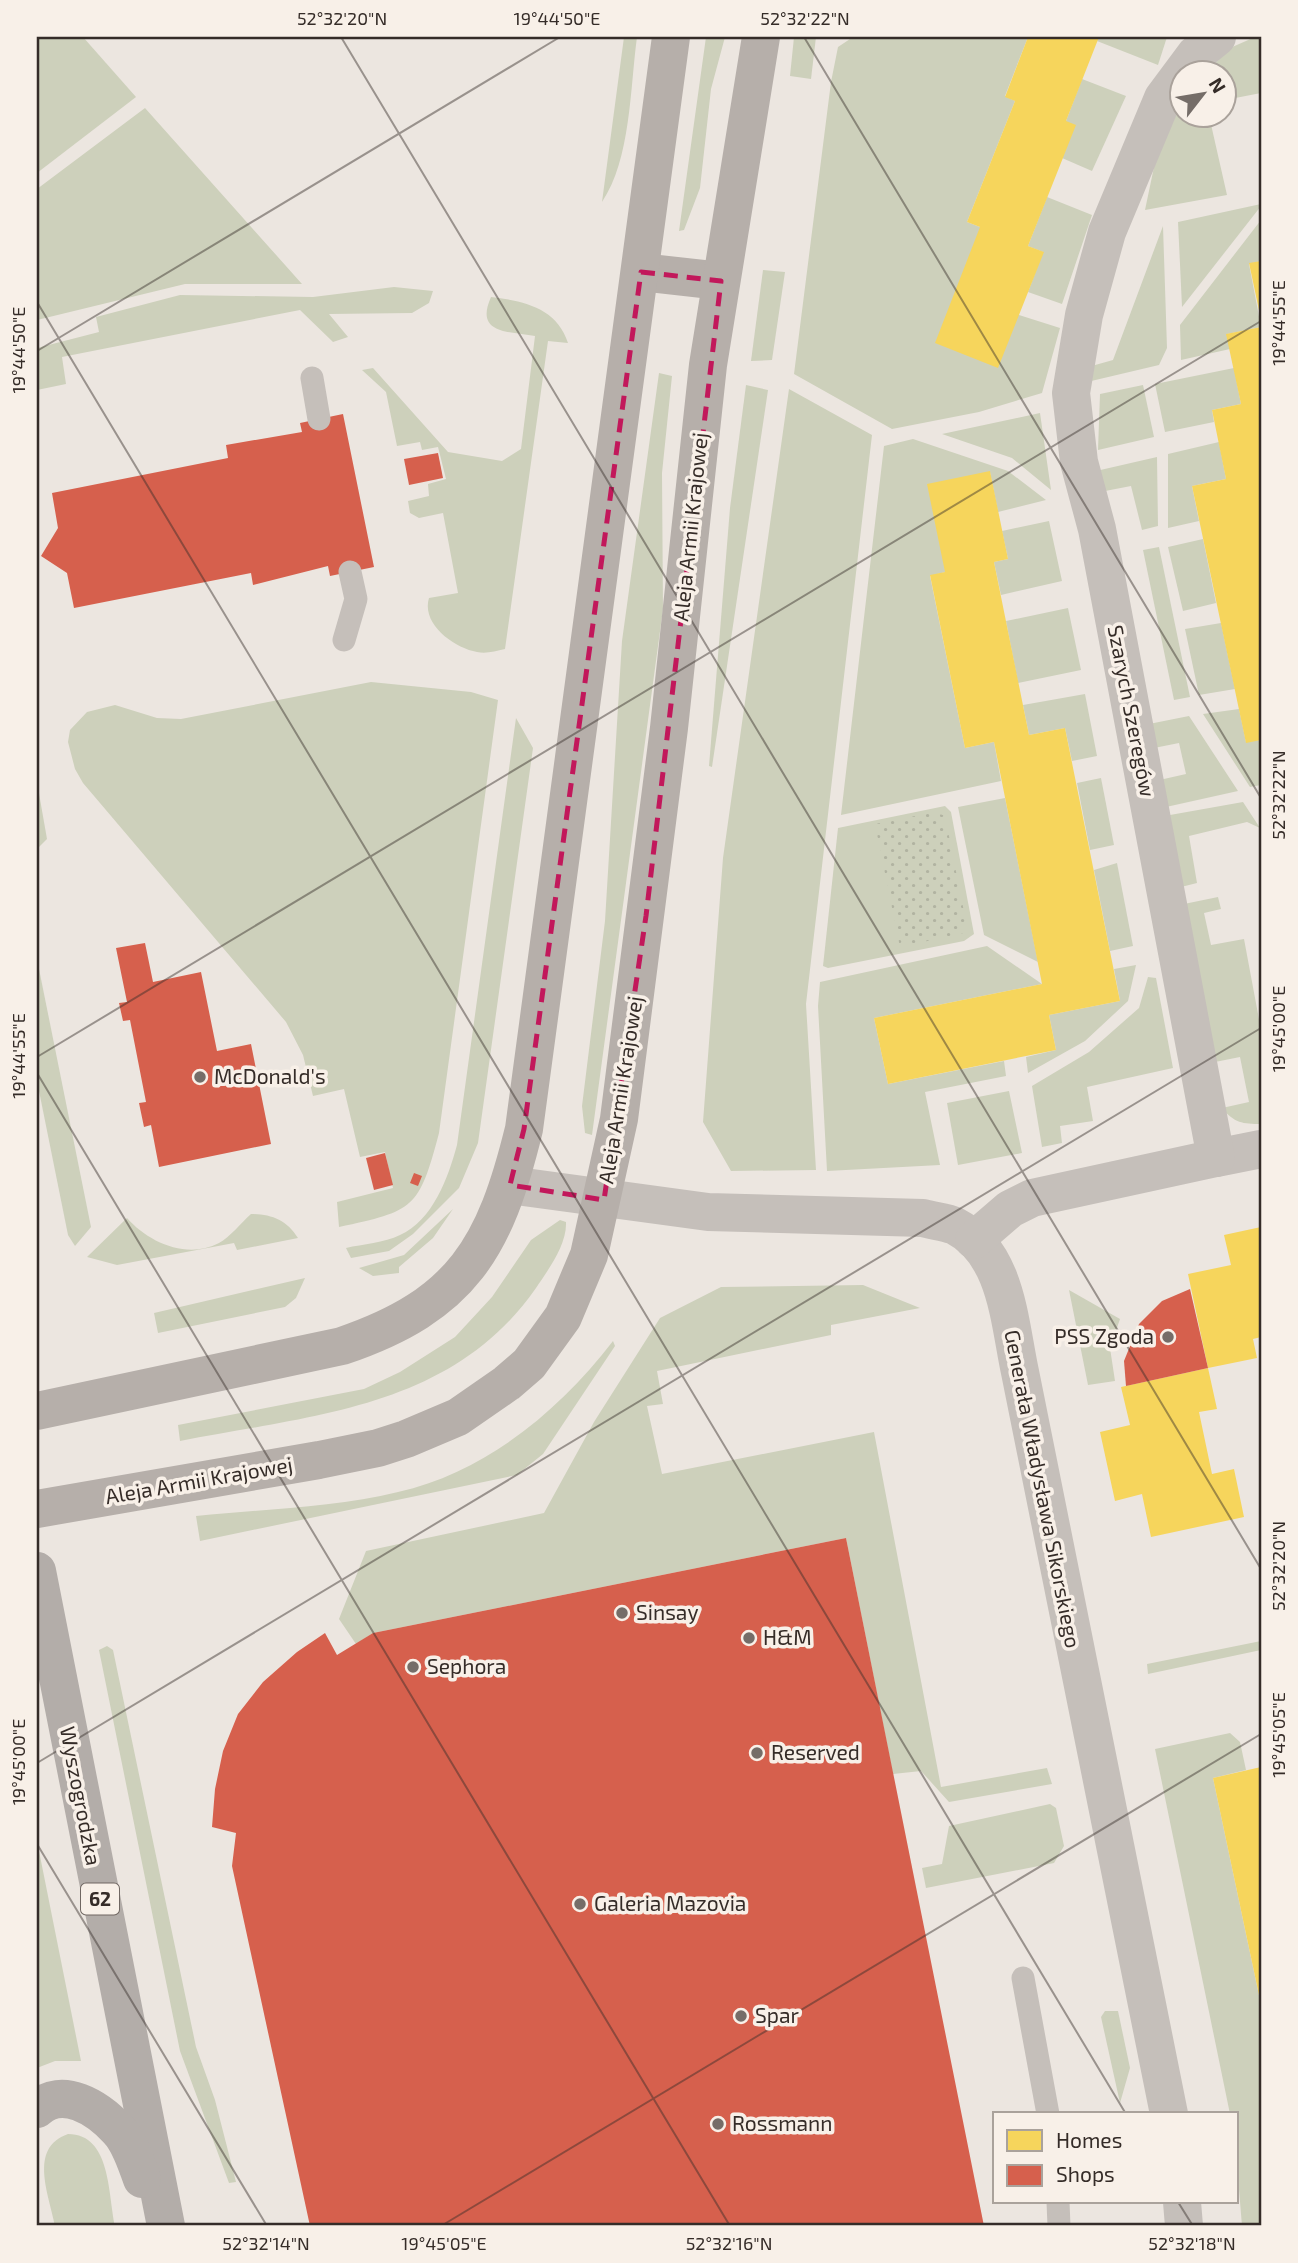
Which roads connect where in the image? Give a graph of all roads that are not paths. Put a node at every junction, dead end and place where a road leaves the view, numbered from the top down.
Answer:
1 (671, 37) edge
2 (761, 37) edge
3 (1217, 37) edge
4 (641, 272) junction
5 (721, 281) junction
6 (312, 379) dead end
7 (320, 419) dead end
8 (350, 572) dead end
9 (344, 640) dead end
10 (1261, 1149) edge
11 (1216, 1158) junction
12 (510, 1185) junction
13 (604, 1200) junction
14 (974, 1240) junction
15 (37, 1411) edge
16 (37, 1509) edge
17 (37, 1571) edge
18 (1023, 1978) dead end
19 (37, 2109) edge
20 (1048, 2112) edge
21 (1170, 2112) edge
22 (1058, 2204) edge
23 (1182, 2204) edge
24 (164, 2226) edge
25 (1059, 2226) edge
26 (1184, 2226) edge

1 - 4 street
2 - 5 street, Aleja Armii Krajowej
3 - 11 street, Szarych Szeregów
4 - 5 street
4 - 12 street
5 - 13 street, Aleja Armii Krajowej
6 - 7 lane
8 - 9 lane
10 - 11 street
11 - 14 street
12 - 13 street, Generała Władysława Sikorskiego
12 - 15 street
13 - 14 street, Generała Władysława Sikorskiego
13 - 16 street, Aleja Armii Krajowej
14 - 21 street, Generała Władysława Sikorskiego
17 - 24 main road, Wyszogrodzka / 62
18 - 20 lane
19 - 24 main road
22 - 25 lane
23 - 26 street

